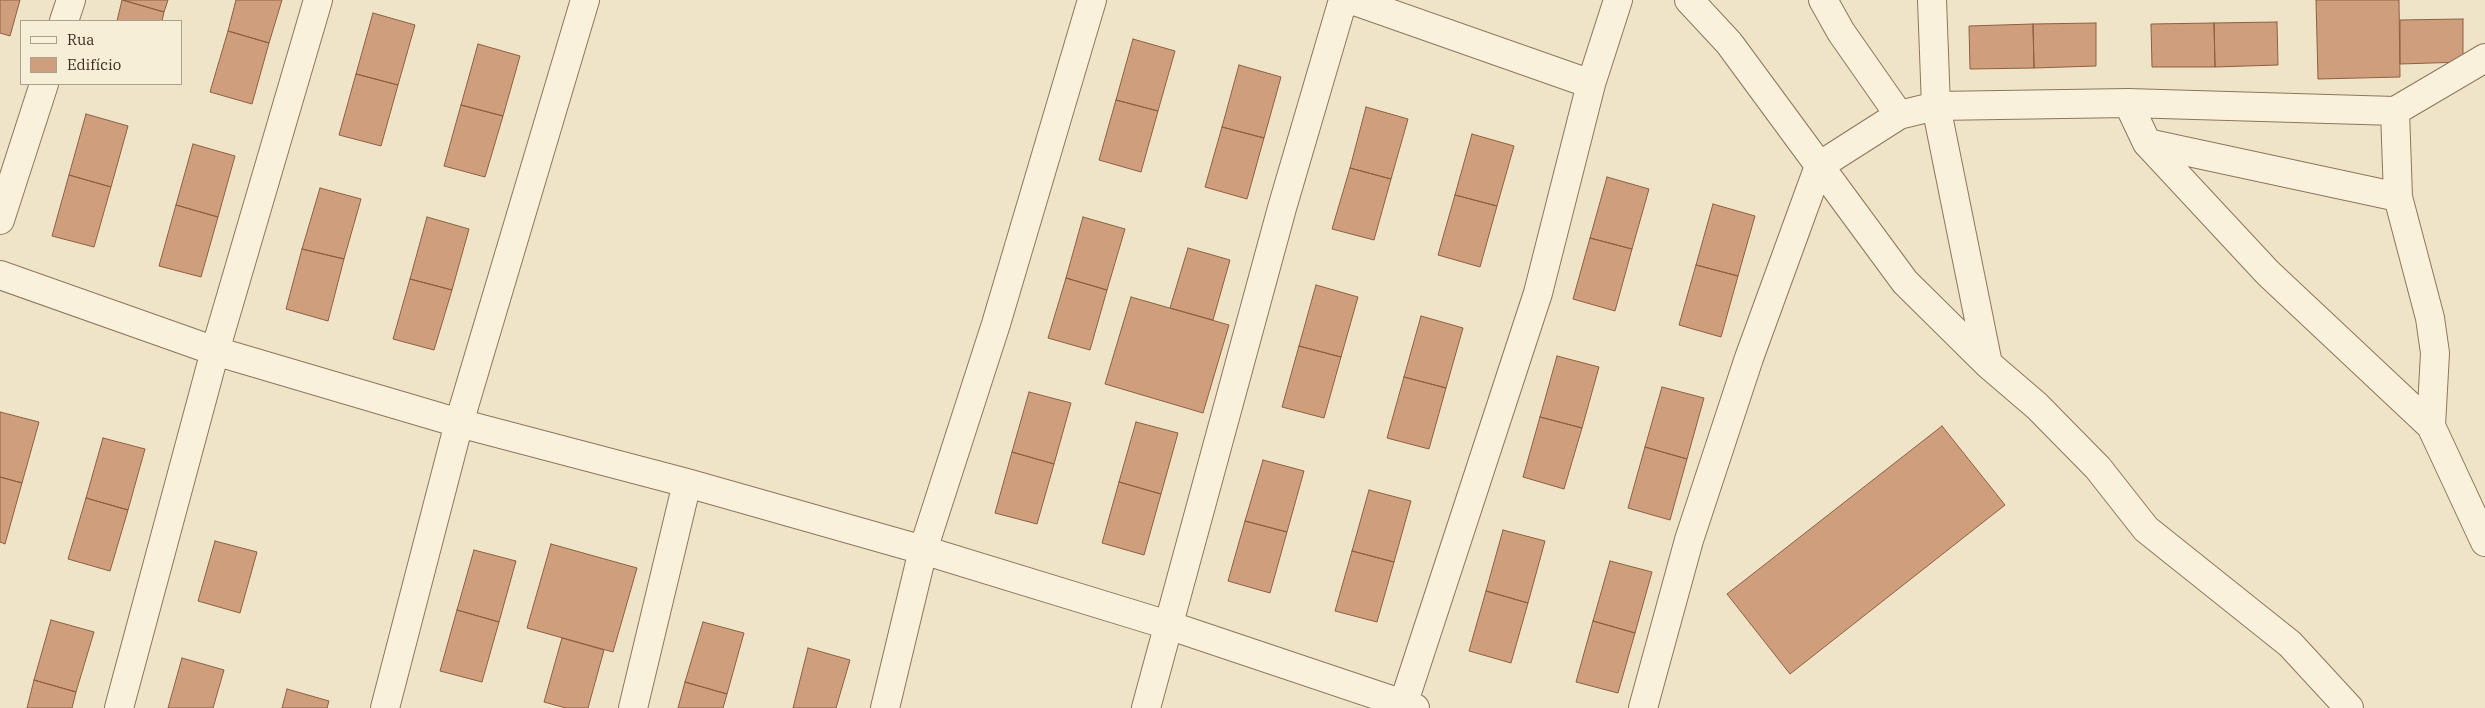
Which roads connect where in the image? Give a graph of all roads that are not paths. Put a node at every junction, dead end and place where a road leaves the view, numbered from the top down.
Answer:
1 (71, 0) edge
2 (318, 0) edge
3 (585, 0) edge
4 (1092, 0) edge
5 (1343, 0) edge
6 (1352, 0) edge
7 (1618, 0) edge
8 (1689, 0) edge
9 (1823, 0) edge
10 (1932, 0) edge
11 (64, 20) edge
12 (2485, 58) edge
13 (1591, 84) junction
14 (44, 85) edge
15 (2128, 103) junction
16 (1936, 106) junction
17 (2395, 110) junction
18 (1898, 114) junction
19 (2147, 143) junction
20 (1820, 166) junction
21 (2398, 197) junction
22 (0, 220) edge
23 (0, 275) edge
24 (215, 351) junction
25 (1988, 364) junction
26 (459, 423) junction
27 (2431, 426) junction
28 (687, 483) junction
29 (2485, 542) edge
30 (923, 550) junction
31 (1168, 625) junction
32 (1407, 707) edge
33 (119, 708) edge
34 (384, 708) edge
35 (633, 708) edge
36 (884, 708) edge
37 (1146, 708) edge
38 (1644, 708) edge
39 (2349, 708) edge

1 - 11 street
2 - 24 street
3 - 26 street
4 - 30 street
5 - 31 street
6 - 13 street
7 - 13 street
8 - 20 street
9 - 18 street
10 - 16 street
12 - 17 street
13 - 32 street
14 - 22 street
15 - 16 street
15 - 17 street
15 - 19 street
16 - 18 street
16 - 25 street
17 - 21 street
18 - 20 street
19 - 21 street
19 - 27 street
20 - 25 street
20 - 38 street
21 - 27 street
23 - 24 street
24 - 26 street
24 - 33 street
25 - 39 street
26 - 28 street
26 - 34 street
27 - 29 street
28 - 30 street
28 - 35 street
30 - 31 street
30 - 36 street
31 - 32 street
31 - 37 street

